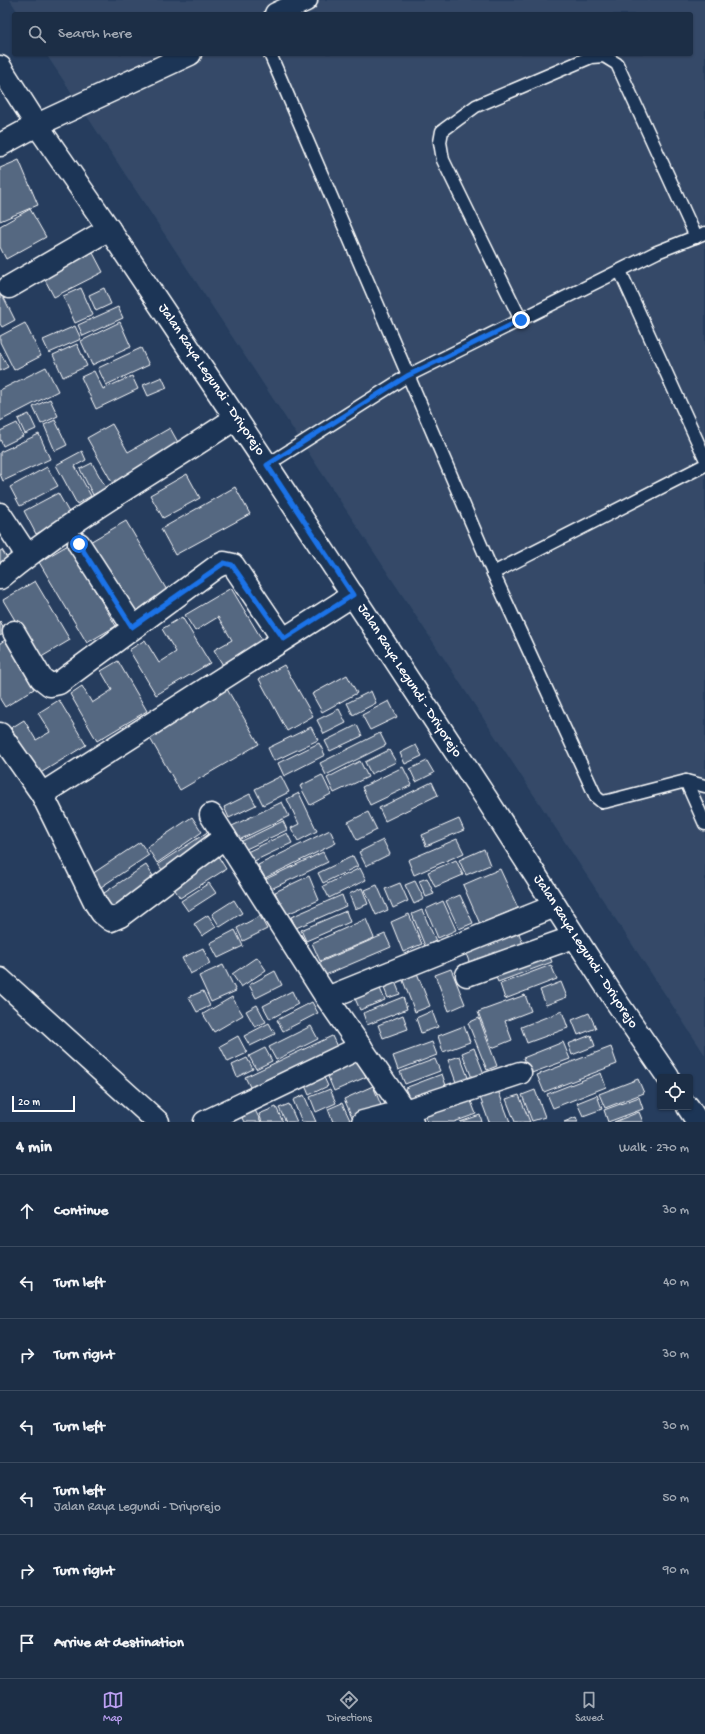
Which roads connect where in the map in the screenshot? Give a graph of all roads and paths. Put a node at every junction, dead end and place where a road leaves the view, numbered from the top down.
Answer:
1 (306, 0) edge
2 (280, 12) edge
3 (186, 56) edge
4 (271, 56) edge
5 (0, 67) edge
6 (37, 125) junction
7 (0, 145) edge
8 (109, 229) junction
9 (700, 235) edge
10 (620, 271) junction
11 (9, 287) dead end
12 (521, 320) junction
13 (407, 376) junction
14 (236, 418) junction
15 (705, 458) edge
16 (267, 465) junction
17 (705, 465) edge
18 (0, 514) edge
19 (79, 544) dead end
20 (27, 555) junction
21 (493, 573) junction
22 (0, 578) edge
23 (353, 595) junction
24 (132, 627) junction
25 (14, 632) dead end
26 (284, 639) junction
27 (0, 734) edge
28 (686, 781) junction
29 (705, 786) edge
30 (42, 794) junction
31 (212, 815) dead end
32 (705, 824) edge
33 (226, 837) junction
34 (555, 906) junction
35 (574, 936) junction
36 (467, 975) dead end
37 (0, 979) edge
38 (327, 998) junction
39 (361, 1046) junction
40 (520, 1073) dead end
41 (666, 1074) edge
42 (690, 1110) edge
43 (409, 1116) edge
44 (158, 1122) edge
45 (205, 1122) edge
46 (363, 1122) edge
47 (698, 1122) edge

1 - 2 street
3 - 6 street
4 - 13 lane
5 - 6 street, Jalan Raya Legundi - Driyorejo
6 - 7 street
6 - 8 street, Jalan Raya Legundi - Driyorejo
8 - 11 street
8 - 14 street, Jalan Raya Legundi - Driyorejo
9 - 10 lane
9 - 12 lane
10 - 12 lane
10 - 15 lane
12 - 13 lane
13 - 16 lane
13 - 21 lane
14 - 16 street, Jalan Raya Legundi - Driyorejo
14 - 20 street
16 - 23 street, Jalan Raya Legundi - Driyorejo
17 - 21 lane
18 - 20 street
19 - 24 street
20 - 22 street
21 - 28 lane
23 - 26 street
23 - 34 street, Jalan Raya Legundi - Driyorejo
24 - 25 street
24 - 26 street
26 - 30 street
27 - 30 street
28 - 29 lane
28 - 32 lane
30 - 33 street
31 - 33 street
33 - 38 street
34 - 35 street, Jalan Raya Legundi - Driyorejo
34 - 38 street
35 - 36 street
35 - 41 street, Jalan Raya Legundi - Driyorejo
37 - 44 street
38 - 39 street
39 - 43 street
39 - 45 street
40 - 43 street
42 - 47 street
43 - 46 street

